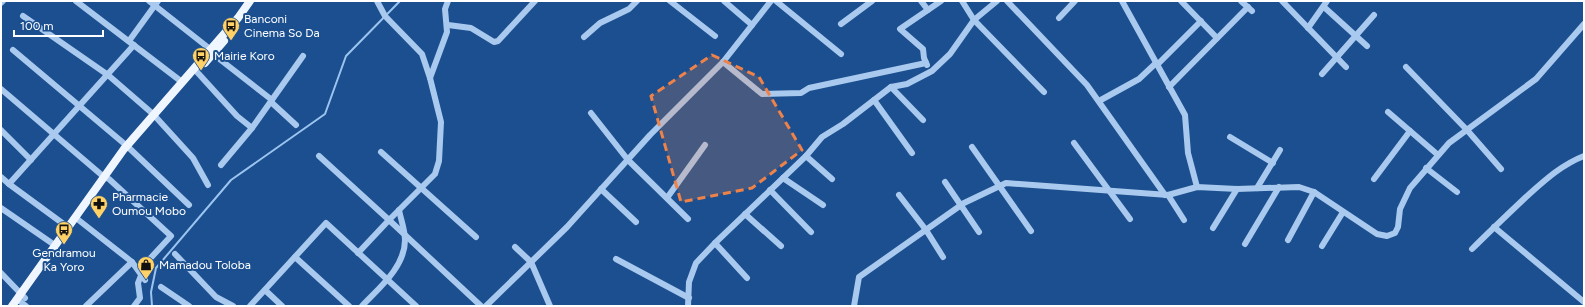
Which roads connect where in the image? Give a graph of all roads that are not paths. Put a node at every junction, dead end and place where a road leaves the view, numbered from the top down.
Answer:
1 (76, 1) edge
2 (149, 1) edge
3 (250, 1) edge
4 (257, 1) edge
5 (377, 1) edge
6 (448, 1) edge
7 (535, 1) edge
8 (637, 1) edge
9 (670, 1) edge
10 (724, 1) edge
11 (771, 1) edge
12 (776, 1) edge
13 (872, 1) edge
14 (921, 1) edge
15 (941, 1) edge
16 (962, 1) edge
17 (997, 1) edge
18 (1007, 1) edge
19 (1075, 1) edge
20 (1122, 1) edge
21 (1181, 1) edge
22 (1242, 1) edge
23 (1282, 1) edge
24 (156, 3) edge
25 (1325, 4) edge
26 (928, 10) junction
27 (1374, 15) dead end
28 (23, 16) dead end
29 (1059, 18) dead end
30 (974, 20) junction
31 (1201, 21) junction
32 (841, 24) dead end
33 (1584, 24) edge
34 (448, 25) junction
35 (752, 25) junction
36 (1308, 28) junction
37 (715, 36) dead end
38 (1356, 36) junction
39 (584, 37) dead end
40 (1217, 38) junction
41 (129, 41) junction
42 (134, 45) junction
43 (1367, 46) dead end
44 (13, 50) dead end
45 (211, 52) junction
46 (841, 54) dead end
47 (303, 56) dead end
48 (1337, 57) junction
49 (723, 62) junction
50 (926, 63) junction
51 (1157, 64) junction
52 (1346, 67) dead end
53 (1406, 68) dead end
54 (932, 71) junction
55 (197, 72) junction
56 (108, 74) junction
57 (1322, 74) dead end
58 (430, 78) junction
59 (182, 82) junction
60 (891, 87) junction
61 (1169, 87) junction
62 (1, 89) edge
63 (1044, 92) dead end
64 (874, 100) junction
65 (271, 101) junction
66 (1098, 101) junction
67 (80, 105) junction
68 (1388, 112) dead end
69 (591, 113) dead end
70 (155, 116) junction
71 (923, 120) dead end
72 (296, 125) dead end
73 (252, 128) junction
74 (1, 130) edge
75 (1467, 130) junction
76 (1410, 131) junction
77 (54, 135) junction
78 (1230, 137) dead end
79 (1074, 143) dead end
80 (705, 145) dead end
81 (128, 148) junction
82 (972, 148) dead end
83 (1280, 150) dead end
84 (381, 152) dead end
85 (912, 153) dead end
86 (1438, 155) junction
87 (319, 156) dead end
88 (806, 156) junction
89 (1584, 156) edge
90 (31, 160) junction
91 (628, 160) junction
92 (1273, 163) junction
93 (221, 165) dead end
94 (1426, 168) junction
95 (1501, 169) dead end
96 (1, 177) edge
97 (106, 178) junction
98 (783, 178) junction
99 (832, 179) dead end
100 (1374, 179) dead end
101 (944, 182) dead end
102 (9, 184) junction
103 (208, 185) dead end
104 (999, 186) junction
105 (1198, 187) junction
106 (1279, 187) junction
107 (421, 188) junction
108 (1257, 188) junction
109 (601, 189) junction
110 (1237, 189) junction
111 (770, 190) junction
112 (1109, 190) junction
113 (1314, 192) junction
114 (1457, 192) dead end
115 (898, 195) dead end
116 (1166, 195) junction
117 (667, 198) junction
118 (189, 205) dead end
119 (823, 205) dead end
120 (961, 206) junction
121 (1, 208) edge
122 (399, 210) junction
123 (1343, 212) junction
124 (745, 214) junction
125 (688, 218) dead end
126 (1130, 219) dead end
127 (78, 220) junction
128 (389, 220) junction
129 (1184, 220) dead end
130 (636, 222) dead end
131 (1494, 227) junction
132 (69, 228) junction
133 (1213, 228) dead end
134 (926, 230) junction
135 (1031, 231) dead end
136 (811, 232) dead end
137 (979, 232) dead end
138 (404, 234) junction
139 (476, 237) dead end
140 (1288, 240) dead end
141 (715, 243) junction
142 (1245, 244) dead end
143 (56, 246) junction
144 (781, 246) dead end
145 (1322, 246) dead end
146 (515, 247) dead end
147 (1472, 248) dead end
148 (358, 253) junction
149 (175, 254) dead end
150 (295, 257) junction
151 (943, 257) dead end
152 (616, 258) dead end
153 (132, 262) junction
154 (531, 262) junction
155 (2, 276) edge
156 (143, 277) junction
157 (747, 278) dead end
158 (387, 279) junction
159 (161, 287) dead end
160 (265, 290) junction
161 (689, 298) junction
162 (20, 302) edge
163 (1584, 302) edge
164 (548, 305) edge
165 (86, 306) edge
166 (134, 306) edge
167 (189, 306) edge
168 (234, 306) edge
169 (250, 306) edge
170 (282, 306) edge
171 (349, 306) edge
172 (362, 306) edge
173 (416, 306) edge
174 (481, 306) edge
175 (486, 306) edge
176 (688, 306) edge
177 (854, 306) edge

1 - 41 street
2 - 24 street
3 - 45 main road
4 - 45 main road
5 - 58 street
6 - 34 street
7 - 34 street
8 - 39 street
9 - 37 street
10 - 35 street
11 - 35 street
12 - 46 street
13 - 32 street
14 - 26 street
15 - 26 street
16 - 30 street
17 - 30 street
18 - 66 street
19 - 29 street
20 - 51 street
21 - 31 street
22 - 40 street
23 - 36 street
24 - 41 street
24 - 45 street
25 - 36 street
25 - 38 street
26 - 50 street
27 - 38 street
28 - 56 street
30 - 54 street
30 - 63 street
31 - 40 street
31 - 51 street
33 - 75 street
34 - 58 street
35 - 49 street
36 - 48 street
38 - 43 street
38 - 48 street
40 - 61 street
41 - 42 street
42 - 56 street
42 - 59 street
44 - 67 street
45 - 55 main road
45 - 59 main road
45 - 65 street
47 - 65 street
48 - 52 street
48 - 57 street
49 - 50 street
49 - 91 street
50 - 54 street
51 - 61 street
51 - 66 street
53 - 75 street
54 - 60 street
55 - 70 main road
55 - 73 street
56 - 67 street
56 - 70 street
58 - 107 street
59 - 70 main road
60 - 64 street
60 - 71 street
61 - 105 street
62 - 77 street
64 - 85 street
64 - 88 street
65 - 72 street
65 - 73 street
66 - 116 street
67 - 77 street
67 - 81 street
68 - 76 street
69 - 91 street
70 - 81 main road
70 - 103 street
73 - 93 street
74 - 90 street
75 - 86 street
75 - 95 street
76 - 86 street
76 - 100 street
77 - 90 street
77 - 97 street
78 - 92 street
79 - 112 street
80 - 117 street
81 - 97 main road
81 - 118 street
82 - 104 street
83 - 92 street
84 - 107 street
86 - 94 street
87 - 128 street
88 - 98 street
88 - 99 street
89 - 131 street
90 - 102 street
91 - 109 street
91 - 117 street
92 - 108 street
94 - 114 street
94 - 123 street
96 - 102 street
97 - 127 main road
97 - 156 street
98 - 111 street
98 - 119 street
101 - 120 street
102 - 132 street
104 - 112 street
104 - 120 street
104 - 135 street
105 - 110 street
105 - 116 street
106 - 108 street
106 - 113 street
106 - 142 street
107 - 122 street
107 - 139 street
108 - 110 street
109 - 130 street
109 - 154 street
110 - 133 street
111 - 124 street
111 - 136 street
112 - 116 street
112 - 126 street
113 - 123 street
113 - 140 street
115 - 134 street
116 - 129 street
117 - 125 street
120 - 134 street
120 - 137 street
121 - 143 street
122 - 128 street
122 - 138 street
123 - 145 street
124 - 141 street
124 - 144 street
127 - 132 main road
127 - 153 street
127 - 162 main road
128 - 138 street
128 - 148 street
131 - 147 street
131 - 163 street
132 - 143 main road
134 - 151 street
134 - 177 street
138 - 158 street
138 - 174 street
141 - 157 street
141 - 161 street
143 - 162 main road
146 - 154 street
148 - 150 street
148 - 158 street
149 - 168 street
150 - 160 street
150 - 171 street
152 - 161 street
153 - 156 street
153 - 165 street
154 - 164 street
154 - 175 street
155 - 162 street
156 - 166 street
158 - 172 street
158 - 173 street
159 - 167 street
160 - 169 street
160 - 170 street
161 - 176 street

